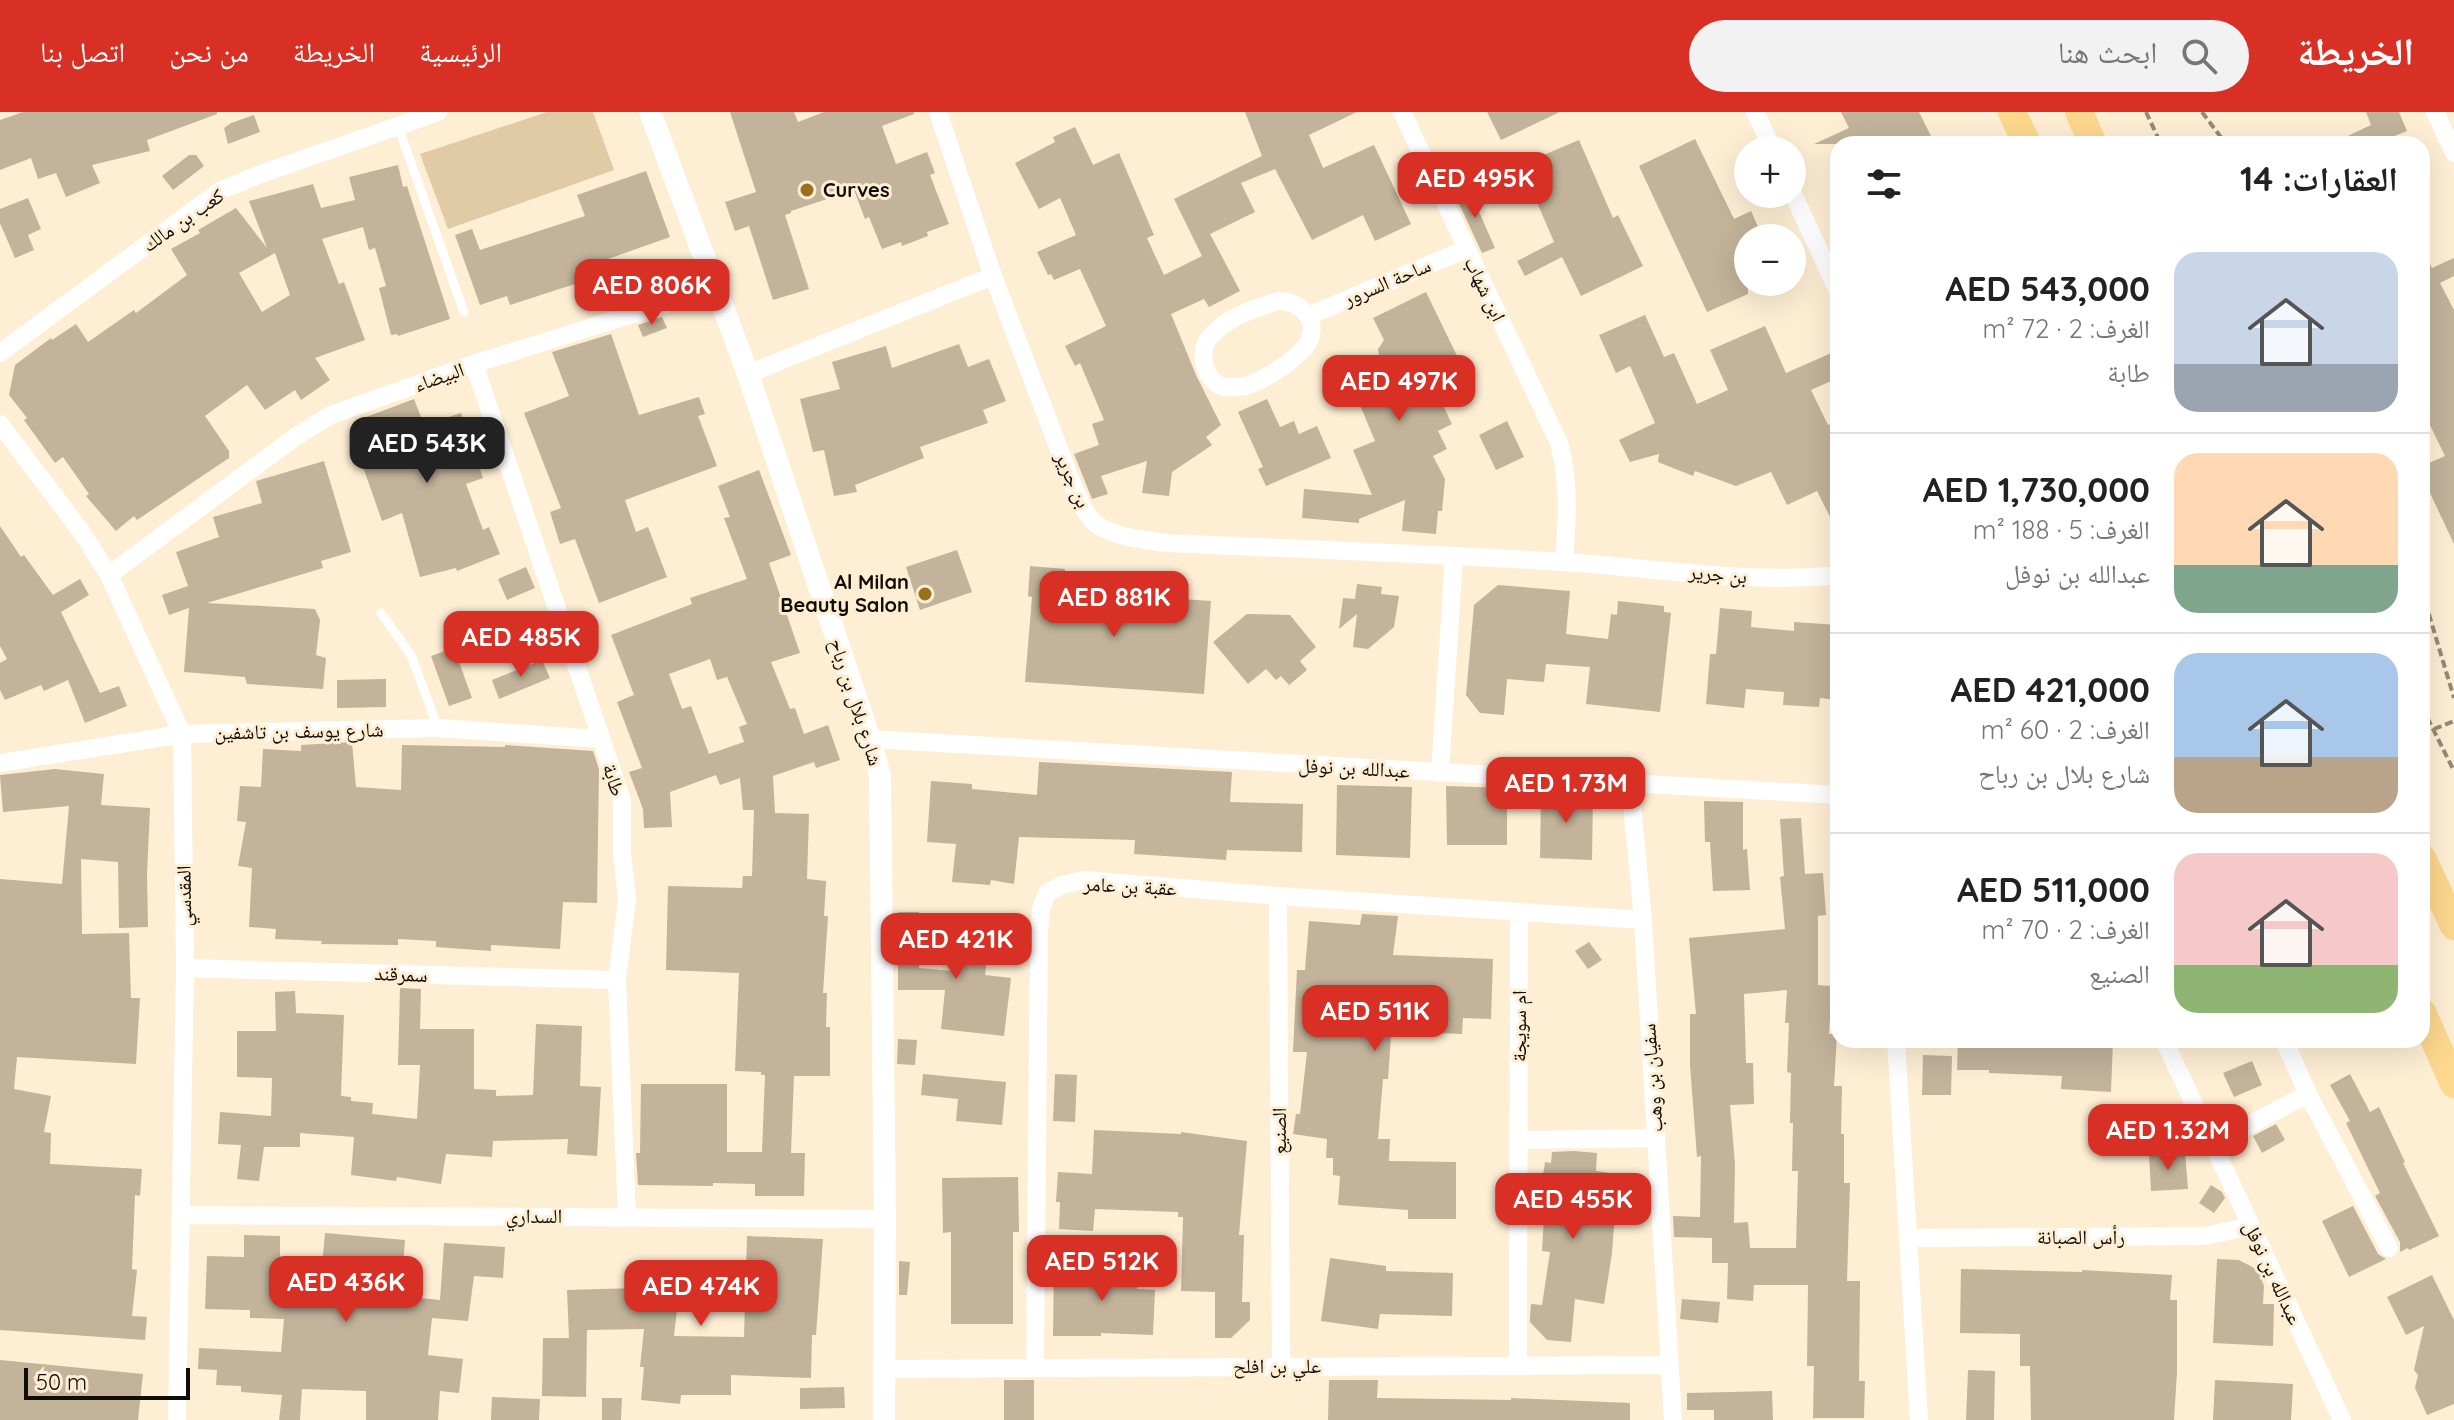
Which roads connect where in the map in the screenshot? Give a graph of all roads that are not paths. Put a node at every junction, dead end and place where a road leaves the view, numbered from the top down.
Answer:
1 (438, 112) edge
2 (650, 112) edge
3 (938, 112) edge
4 (1402, 112) edge
5 (1755, 112) edge
6 (2012, 112) edge
7 (2079, 112) edge
8 (2435, 112) edge
9 (390, 123) edge
10 (1766, 136) edge
11 (2023, 136) edge
12 (2090, 136) edge
13 (2454, 153) edge
14 (1799, 208) edge
15 (1466, 249) junction
16 (1830, 274) edge
17 (993, 276) junction
18 (716, 288) junction
19 (464, 312) dead end
20 (1308, 316) junction
21 (0, 353) edge
22 (474, 364) junction
23 (748, 374) junction
24 (0, 424) edge
25 (1454, 557) junction
26 (1564, 562) junction
27 (109, 575) junction
28 (1830, 576) edge
29 (381, 613) dead end
30 (438, 728) junction
31 (182, 734) junction
32 (600, 739) junction
33 (870, 739) junction
34 (0, 763) edge
35 (1440, 773) junction
36 (1630, 784) junction
37 (1830, 795) edge
38 (2430, 875) edge
39 (1278, 896) junction
40 (1519, 912) junction
41 (1643, 920) junction
42 (2454, 926) edge
43 (185, 968) junction
44 (617, 980) junction
45 (2430, 1030) edge
46 (1897, 1048) edge
47 (2168, 1048) edge
48 (2288, 1048) edge
49 (2454, 1084) edge
50 (2308, 1094) junction
51 (1656, 1138) junction
52 (1518, 1140) junction
53 (2213, 1144) junction
54 (182, 1215) junction
55 (627, 1216) junction
56 (885, 1219) junction
57 (2251, 1226) junction
58 (1909, 1238) junction
59 (2389, 1248) dead end
60 (1518, 1365) junction
61 (1670, 1365) junction
62 (1281, 1366) junction
63 (1035, 1368) junction
64 (884, 1369) junction
65 (177, 1420) edge
66 (884, 1420) edge
67 (1673, 1420) edge
68 (1919, 1420) edge
69 (2342, 1420) edge

1 - 9 street, كعب بن مالك
2 - 18 street, شارع بلال بن رباح
3 - 17 street, بن جرير
4 - 15 street, ابن شهاب
5 - 10 street
6 - 11 main road
7 - 12 main road
8 - 13 street
9 - 19 lane
9 - 21 street, كعب بن مالك
14 - 16 street
15 - 20 street, ساحة السرور
15 - 26 street, ابن شهاب
17 - 23 street
17 - 25 street, بن جرير
18 - 22 street, البيضاء
18 - 23 street, شارع بلال بن رباح
20 - 20 street
22 - 27 street, البيضاء
22 - 32 street, طابة
23 - 33 street, شارع بلال بن رباح
24 - 27 street, المقدسي
25 - 26 street, بن جرير
25 - 35 street
26 - 28 street, بن جرير
27 - 31 street, المقدسي
29 - 30 lane
30 - 31 street, شارع يوسف بن تاشفين
30 - 32 street, شارع يوسف بن تاشفين
31 - 34 street, شارع يوسف بن تاشفين
31 - 43 street, المقدسي
32 - 44 street, طابة
33 - 35 street, عبدالله بن نوفل
33 - 56 street, شارع بلال بن رباح
35 - 36 street, عبدالله بن نوفل
36 - 37 street, عبدالله بن نوفل
36 - 41 street, سفيان بن وهب
38 - 42 main road
39 - 40 street, عقبة بن عامر
39 - 62 street, الصنيع
39 - 63 street, عقبة بن عامر
40 - 41 street, عقبة بن عامر
40 - 52 street, ام سويجة
41 - 51 street, سفيان بن وهب
43 - 44 street, سمرقند
43 - 54 street, المقدسي
44 - 55 street, طابة
45 - 49 main road
46 - 58 street
47 - 53 street, عبدالله بن نوفل
48 - 50 street
50 - 53 street
50 - 59 street
51 - 52 street
51 - 61 street, سفيان بن وهب
52 - 60 street, ام سويجة
53 - 57 street, عبدالله بن نوفل
54 - 55 street, السداري
54 - 65 street, المقدسي
55 - 56 street, السداري
56 - 64 street, شارع بلال بن رباح
57 - 58 street, رأس الصبانة
57 - 69 street, عبدالله بن نوفل
58 - 68 street
60 - 61 street, علي بن افلح
60 - 62 street, علي بن افلح
61 - 67 street, سفيان بن وهب
62 - 63 street, علي بن افلح
63 - 64 street, علي بن افلح
64 - 66 street, شارع بلال بن رباح

